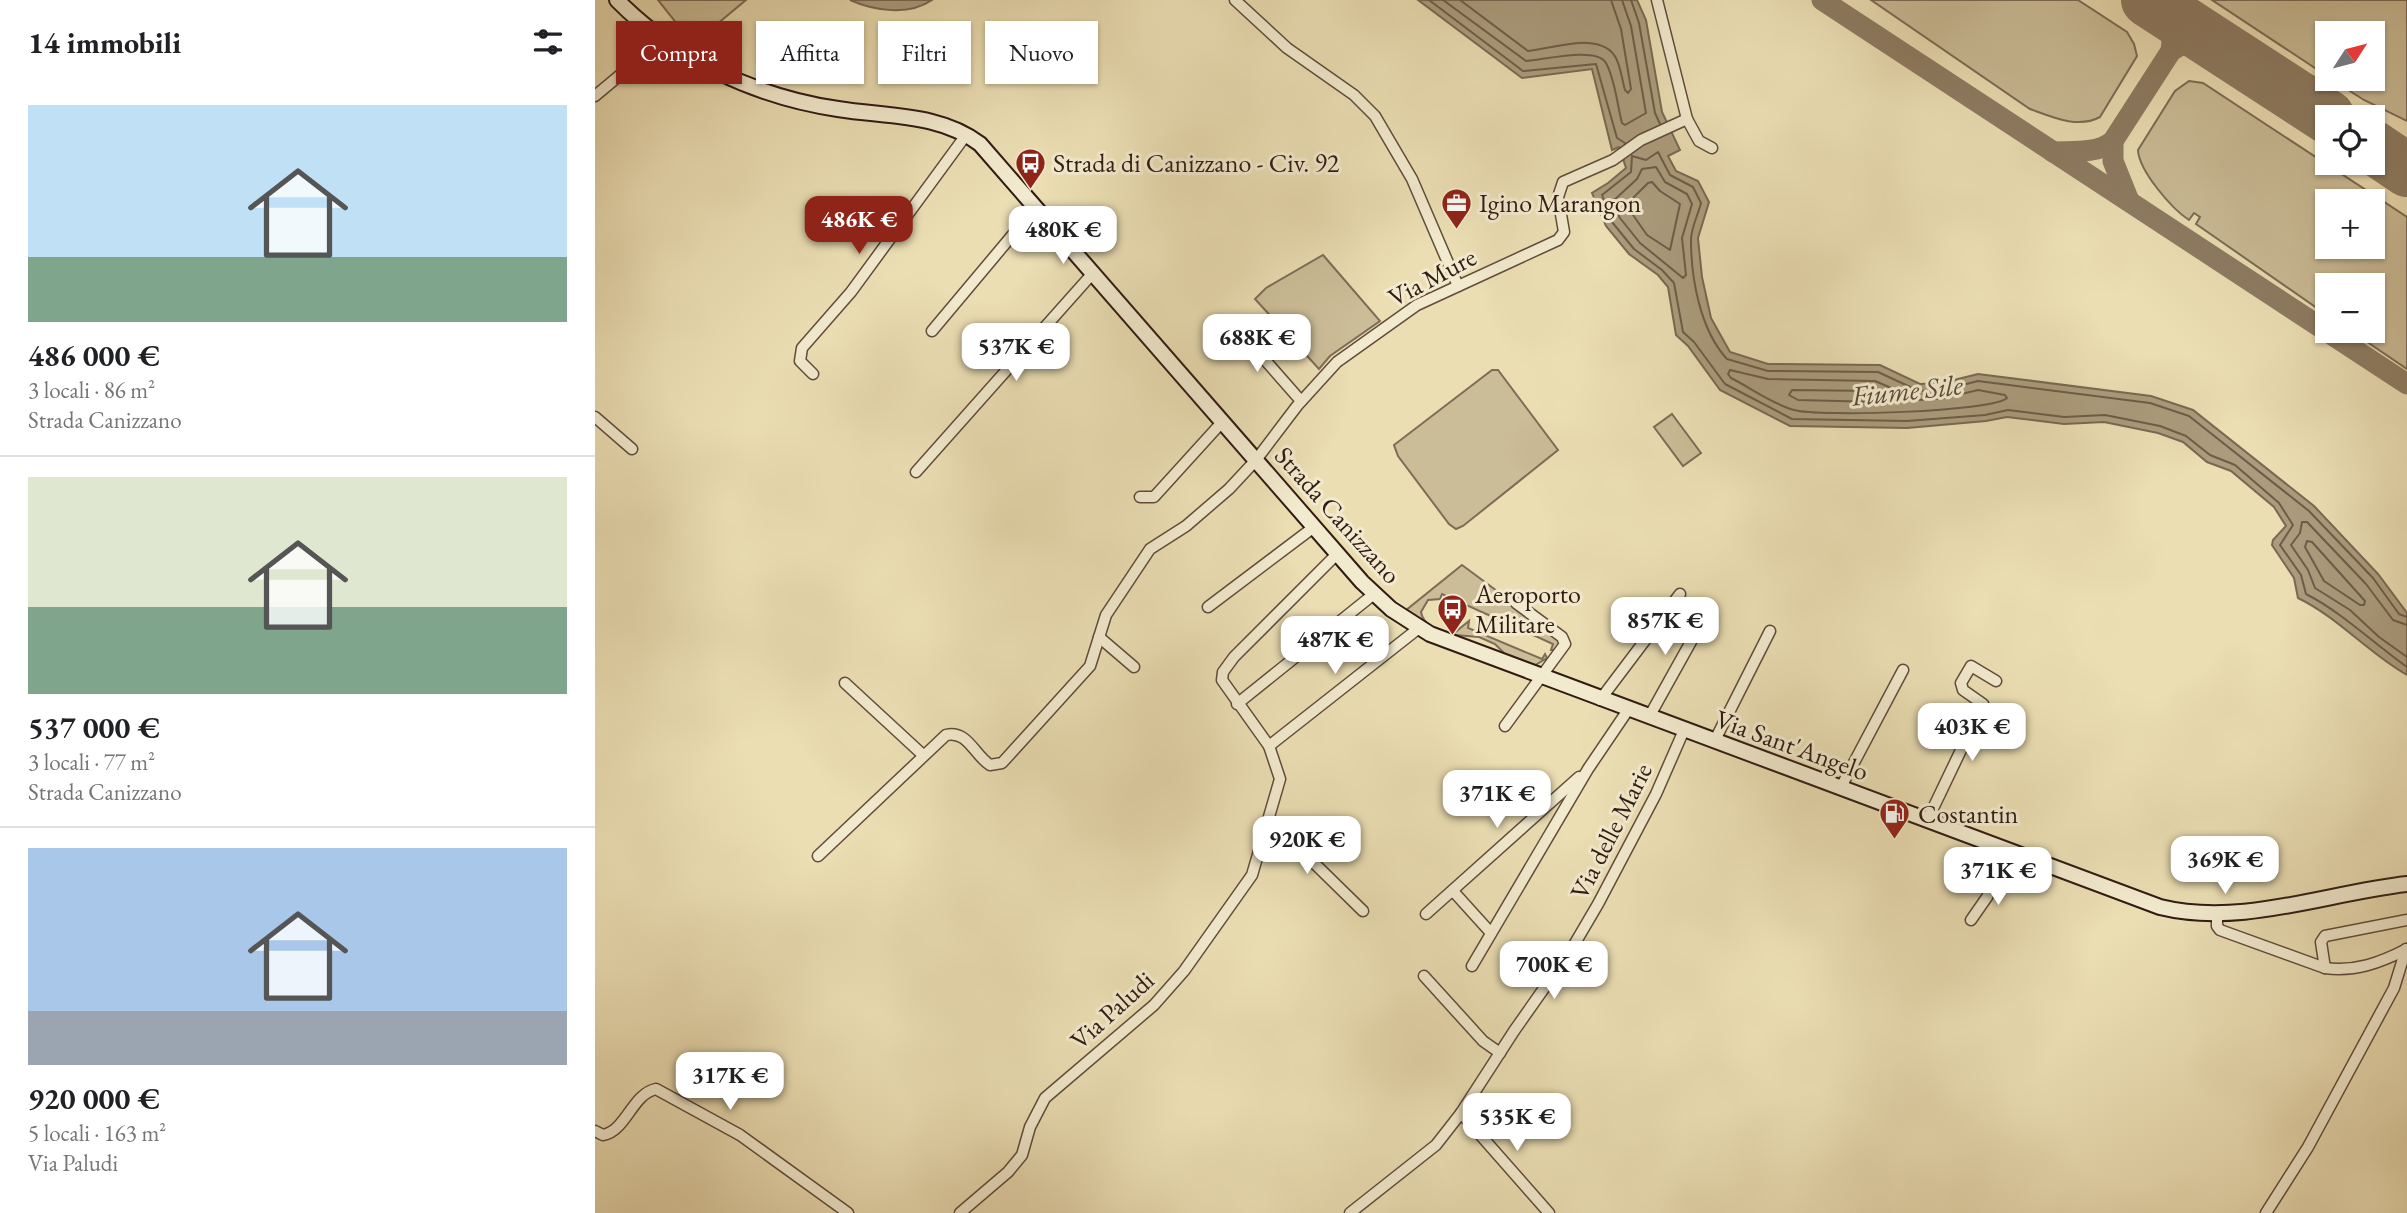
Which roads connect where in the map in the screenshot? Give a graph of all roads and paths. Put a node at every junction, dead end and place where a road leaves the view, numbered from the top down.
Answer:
1 (617, 0) edge
2 (1235, 0) edge
3 (1657, 0) edge
4 (638, 21) edge
5 (616, 78) edge
6 (742, 81) edge
7 (595, 96) edge
8 (1688, 119) junction
9 (966, 135) junction
10 (1712, 148) dead end
11 (1035, 207) junction
12 (1093, 273) junction
13 (1458, 286) junction
14 (1236, 327) dead end
15 (932, 331) dead end
16 (813, 374) dead end
17 (1301, 401) junction
18 (595, 418) edge
19 (1223, 421) junction
20 (632, 449) dead end
21 (1257, 460) junction
22 (916, 472) dead end
23 (1140, 497) dead end
24 (1314, 527) junction
25 (1337, 554) junction
26 (1374, 594) junction
27 (1679, 594) dead end
28 (1517, 603) dead end
29 (1208, 607) dead end
30 (1708, 611) dead end
31 (1419, 628) junction
32 (1770, 631) dead end
33 (1099, 637) junction
34 (1134, 667) dead end
35 (1903, 670) dead end
36 (1543, 678) junction
37 (1996, 681) dead end
38 (845, 683) dead end
39 (1600, 699) junction
40 (1237, 704) junction
41 (1628, 710) junction
42 (1649, 718) junction
43 (1505, 726) dead end
44 (1684, 730) junction
45 (1714, 742) junction
46 (1269, 746) junction
47 (923, 755) junction
48 (1588, 769) junction
49 (1840, 789) junction
50 (1270, 820) junction
51 (1927, 821) junction
52 (2008, 851) junction
53 (818, 856) dead end
54 (2407, 884) edge
55 (1453, 891) junction
56 (1363, 911) dead end
57 (1426, 914) dead end
58 (2217, 914) junction
59 (1971, 920) dead end
60 (2407, 920) edge
61 (1491, 933) junction
62 (2407, 949) edge
63 (1472, 966) dead end
64 (2325, 968) junction
65 (1424, 976) dead end
66 (1500, 1053) junction
67 (1461, 1113) junction
68 (595, 1131) edge
69 (848, 1213) edge
70 (960, 1213) edge
71 (1350, 1213) edge
72 (1549, 1213) edge
73 (2266, 1213) edge

1 - 4 street, Strada Canizzano
2 - 13 street
3 - 8 street
5 - 7 street
6 - 9 street, Strada Canizzano
8 - 10 street
8 - 13 street, Via Mure
9 - 11 street, Strada Canizzano
9 - 16 street
11 - 12 street, Strada Canizzano
11 - 15 street
12 - 19 street, Strada Canizzano
12 - 22 street
13 - 17 street, Via Mure
14 - 17 street
17 - 21 street, Via Mure
18 - 20 street
19 - 21 street, Strada Canizzano
19 - 23 street
21 - 24 street, Strada Canizzano
21 - 33 street, Via Mure
24 - 25 street, Strada Canizzano
24 - 29 street
25 - 26 street, Strada Canizzano
25 - 40 street, Via Paludi
26 - 31 street, Strada Canizzano
26 - 40 street
27 - 39 street
28 - 36 street
30 - 42 street
31 - 36 street, Strada Canizzano
31 - 46 street
32 - 45 street
33 - 34 street
33 - 47 street, Via Mure
35 - 49 street
36 - 39 street, Strada Canizzano
36 - 43 street
37 - 51 street
38 - 47 street
39 - 41 street, Strada Canizzano
40 - 46 street, Via Paludi
41 - 42 street, Strada Canizzano
41 - 48 street
42 - 44 street, Strada Canizzano
44 - 45 street, Via Sant'Angelo
44 - 66 street, Via delle Marie
45 - 49 street, Via Sant'Angelo
46 - 50 street, Via Paludi
47 - 53 street
48 - 55 street
48 - 61 street
49 - 51 street, Via Sant'Angelo
50 - 56 street
50 - 70 street, Via Paludi
51 - 52 street, Via Sant'Angelo
52 - 58 street, Via Sant'Angelo
52 - 59 street
54 - 58 street, Via Sant'Angelo
55 - 57 street
55 - 61 street
58 - 64 street
60 - 64 street
61 - 63 street
62 - 64 street
62 - 73 street
65 - 66 street
66 - 67 street, Via delle Marie
67 - 71 street, Via delle Marie
67 - 72 street
68 - 69 street

